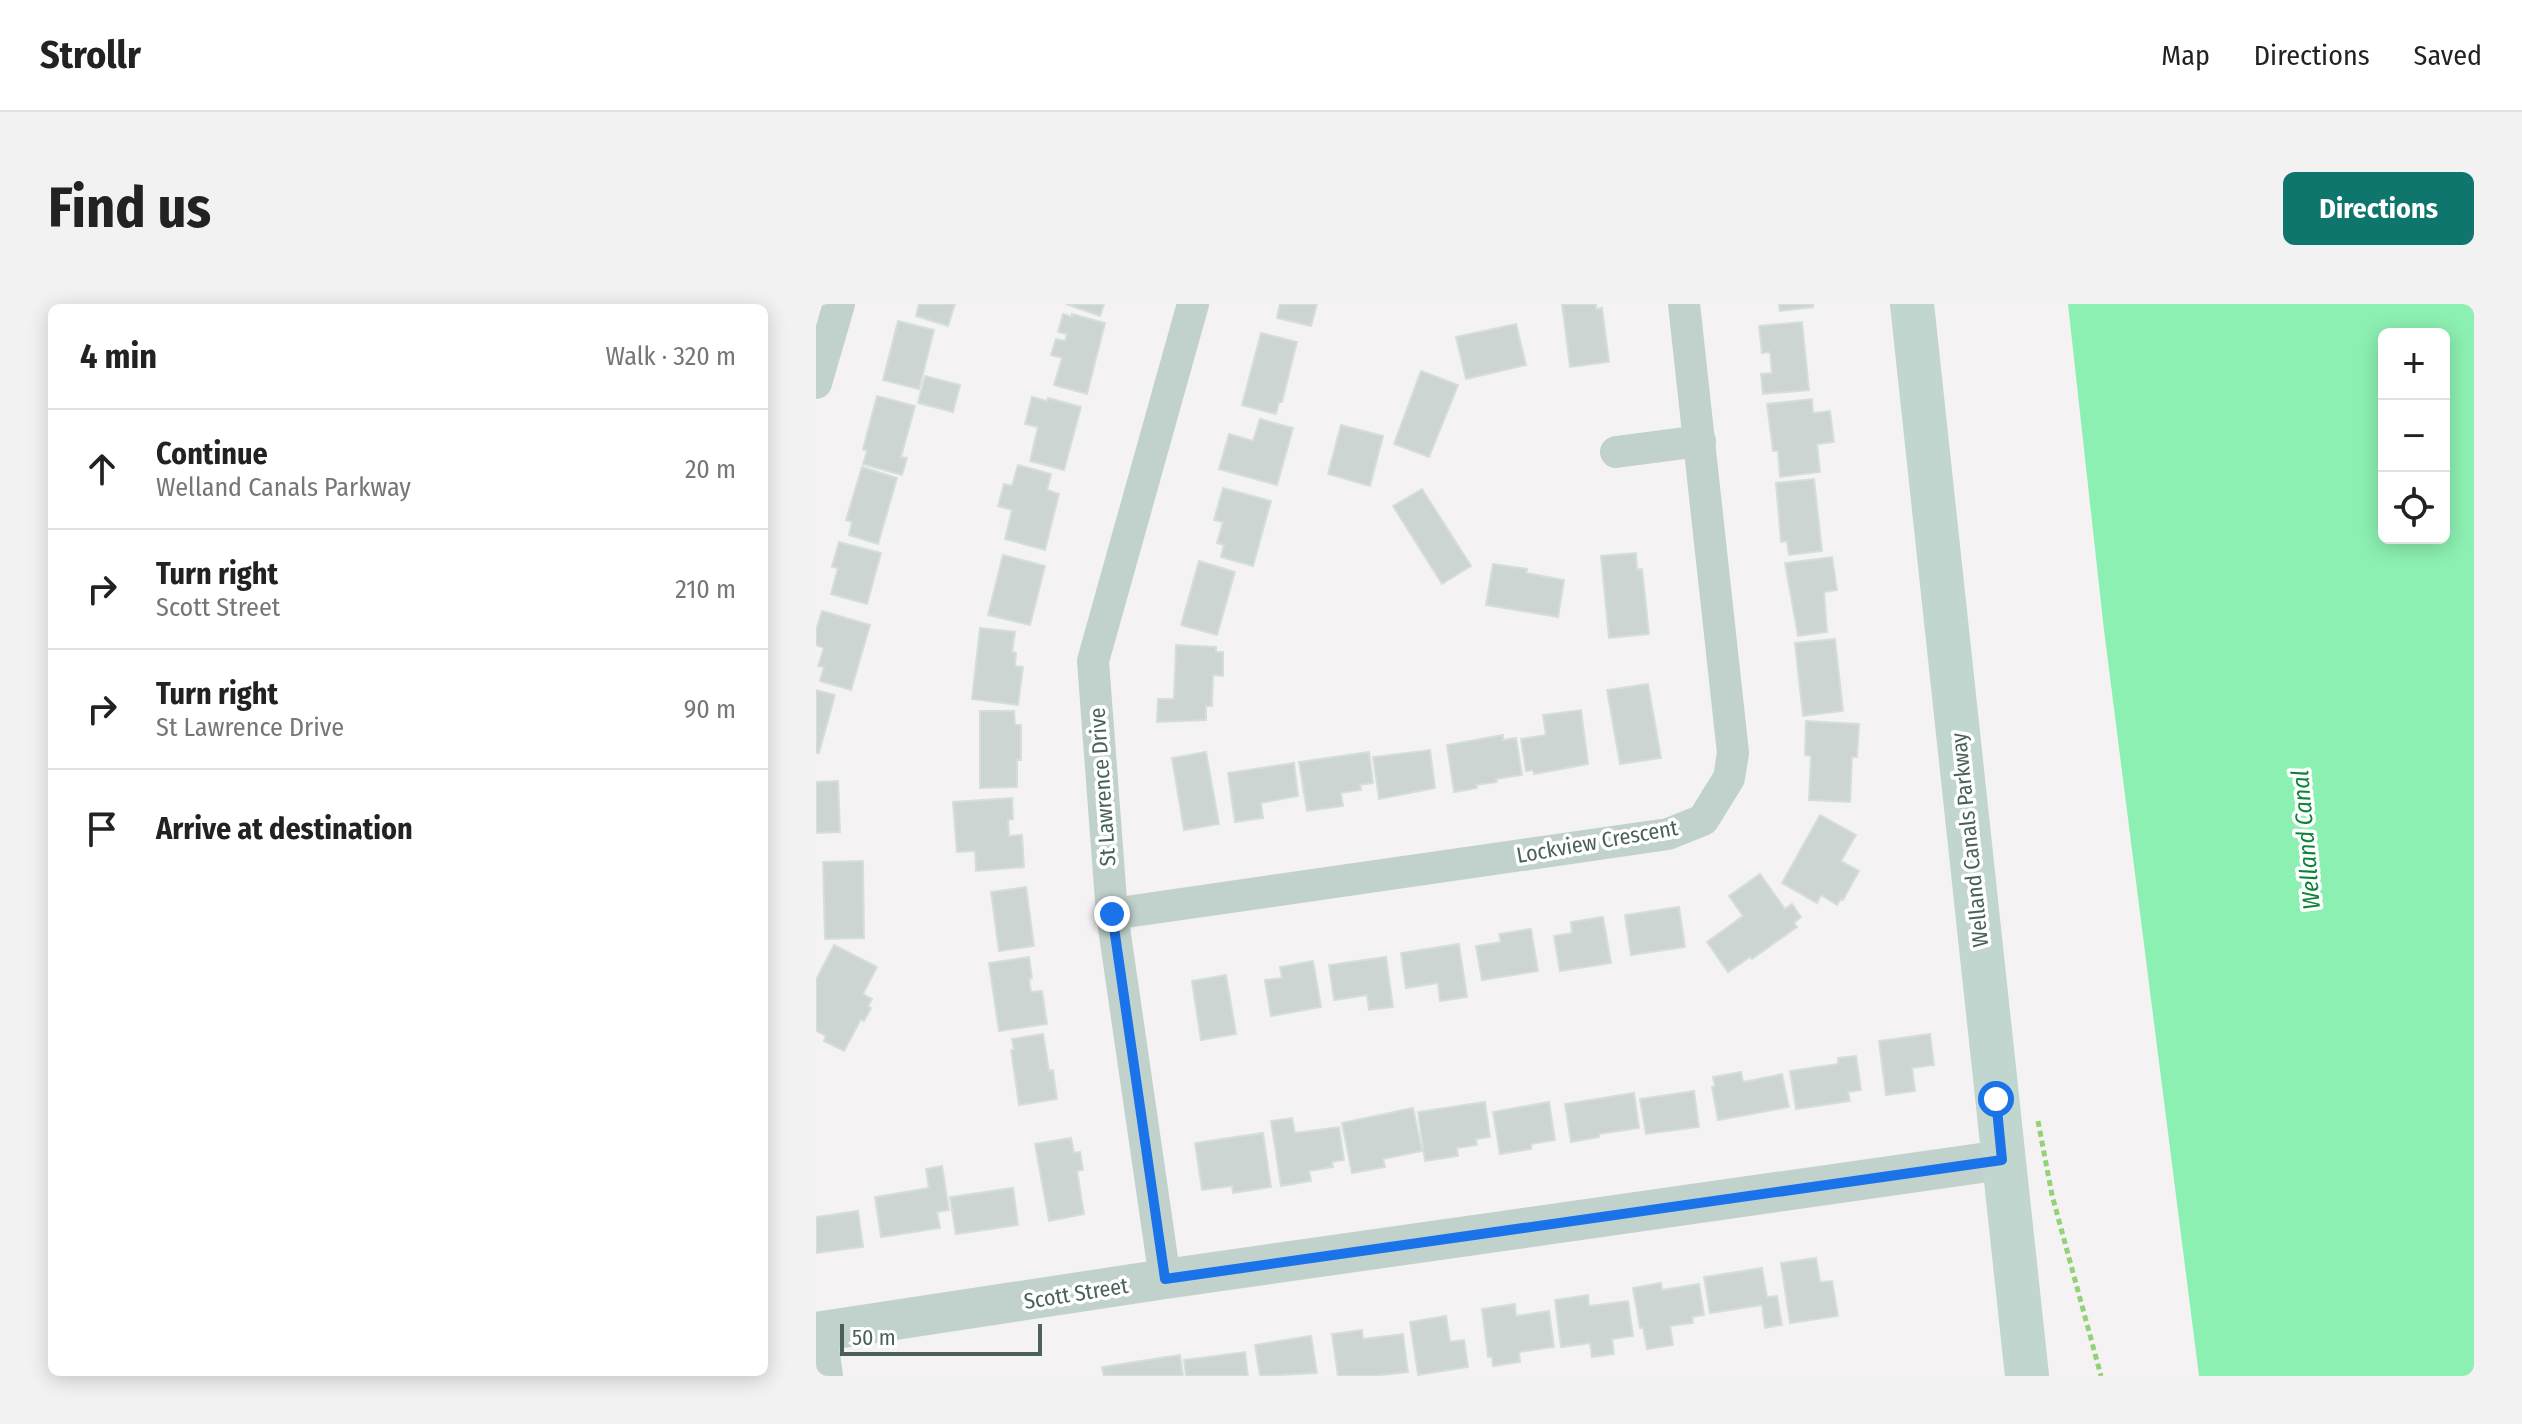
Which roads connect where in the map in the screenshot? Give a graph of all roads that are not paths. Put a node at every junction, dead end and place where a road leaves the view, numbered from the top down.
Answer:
1 (839, 304) edge
2 (1193, 304) edge
3 (1684, 304) edge
4 (1912, 304) edge
5 (816, 383) edge
6 (1700, 441) junction
7 (1616, 452) dead end
8 (1112, 914) junction
9 (2002, 1160) junction
10 (1165, 1279) junction
11 (819, 1332) edge
12 (827, 1376) edge
13 (2027, 1376) edge

1 - 5 street
2 - 8 street, St Lawrence Drive
3 - 6 street, Lockview Crescent
4 - 9 main road, Welland Canals Parkway
6 - 7 street
6 - 8 street, Lockview Crescent
8 - 10 street, St Lawrence Drive
9 - 10 street, Scott Street
9 - 13 main road, Welland Canals Parkway
10 - 11 street, Scott Street
11 - 12 street

